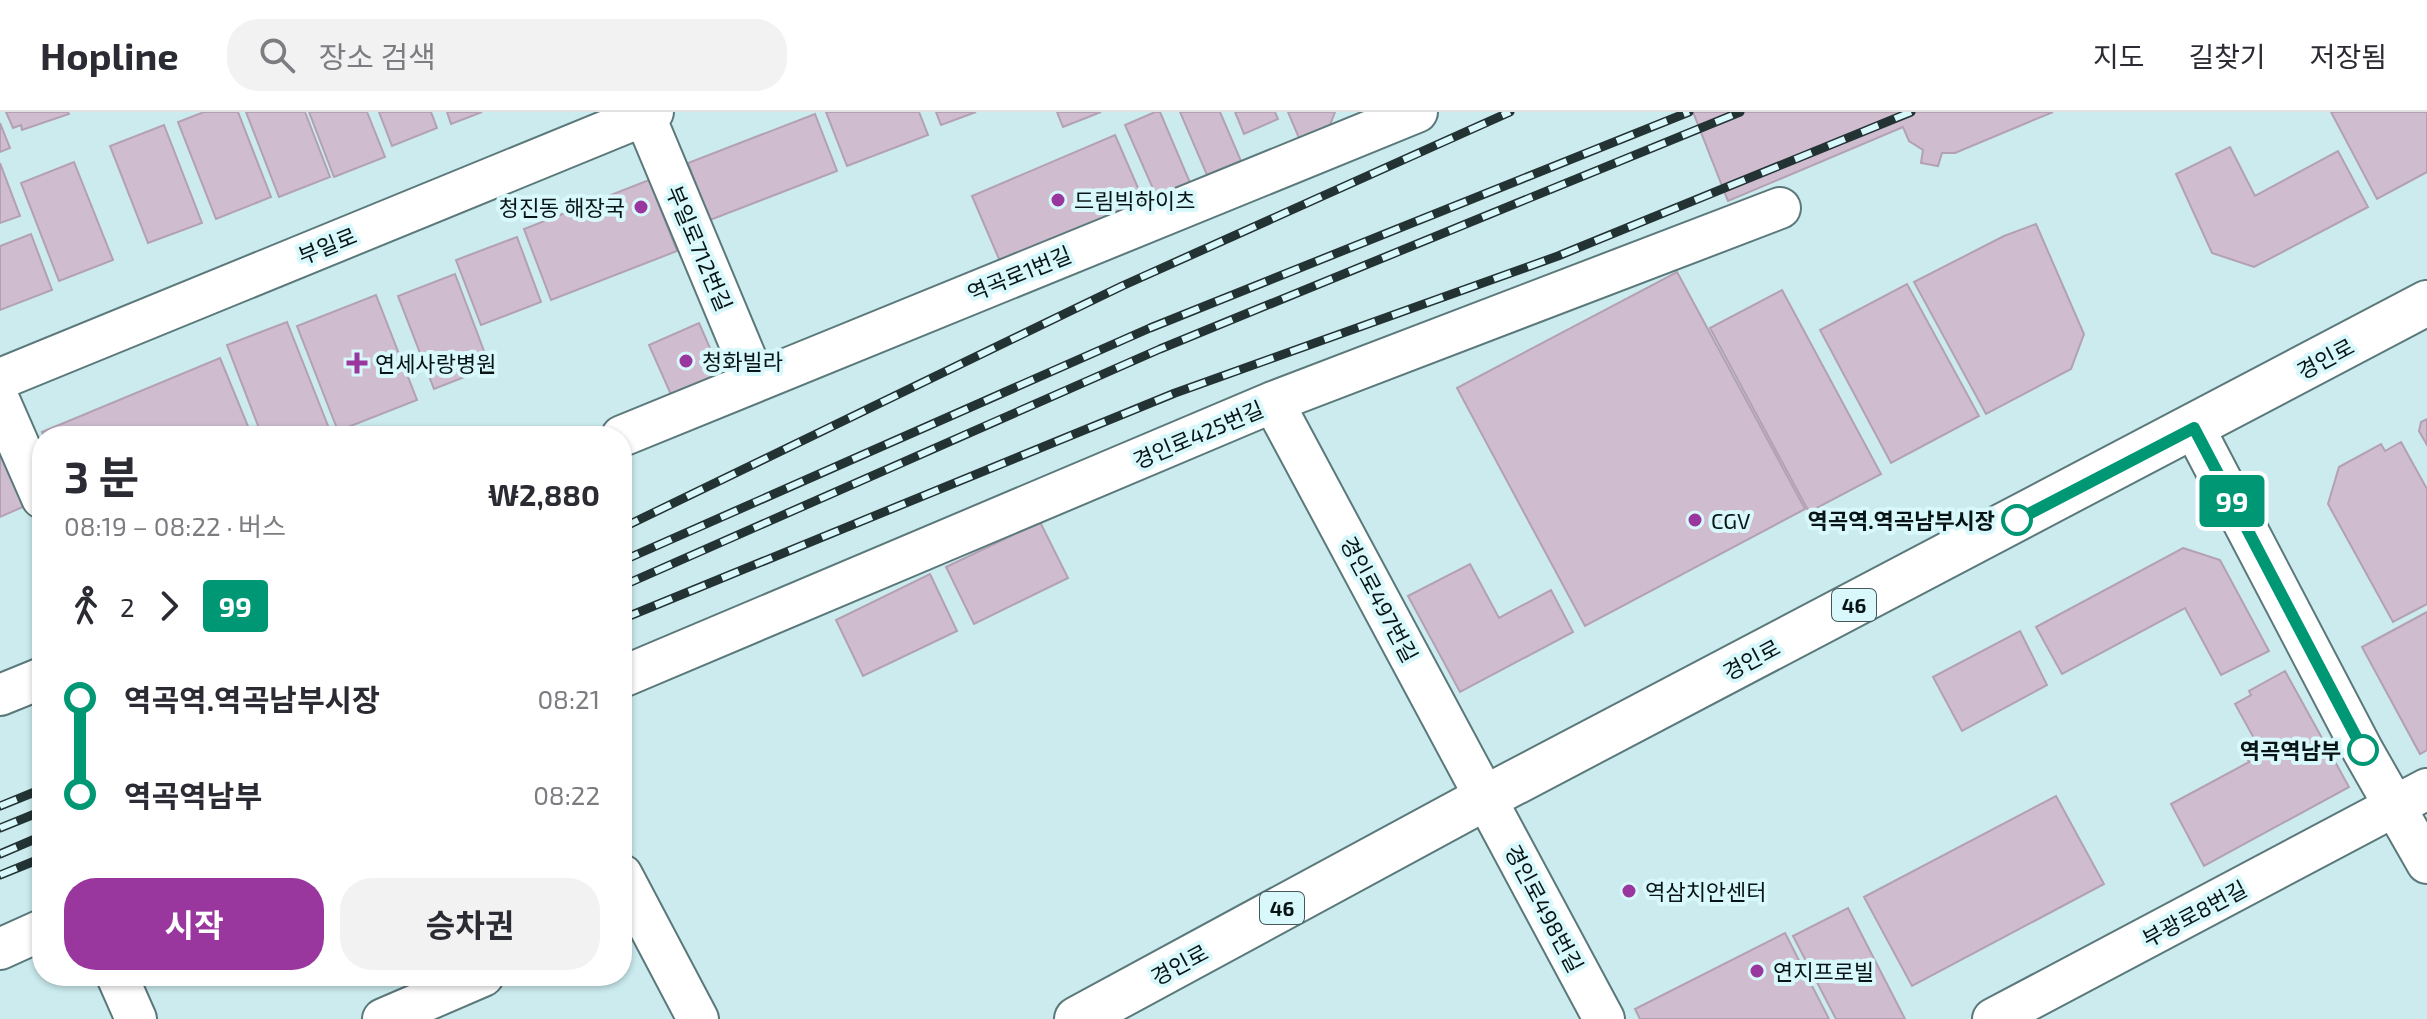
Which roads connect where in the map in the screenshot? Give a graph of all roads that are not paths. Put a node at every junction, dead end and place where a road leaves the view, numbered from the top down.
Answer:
1 (1417, 112) edge
2 (647, 113) edge
3 (1362, 122) edge
4 (1780, 208) dead end
5 (2427, 303) edge
6 (0, 379) edge
7 (755, 380) junction
8 (0, 402) edge
9 (1273, 402) junction
10 (2194, 428) junction
11 (632, 432) edge
12 (32, 475) edge
13 (632, 673) edge
14 (32, 682) edge
15 (0, 695) edge
16 (1487, 797) junction
17 (2411, 798) edge
18 (2427, 863) edge
19 (632, 908) edge
20 (32, 935) edge
21 (0, 949) edge
22 (121, 986) edge
23 (460, 986) edge
24 (136, 1019) edge
25 (383, 1019) edge
26 (698, 1019) edge
27 (1077, 1019) edge
28 (1604, 1019) edge
29 (1993, 1019) edge

1 - 3 street, 역곡로1번길
2 - 6 street, 부일로
2 - 7 street, 부일로712번길
3 - 7 street, 역곡로1번길
4 - 9 street, 경인로425번길
5 - 10 main road, 경인로 / 46
7 - 11 street, 역곡로1번길
8 - 12 street
9 - 13 street, 경인로425번길
9 - 16 street, 경인로497번길
10 - 16 main road, 경인로 / 46
10 - 17 street
14 - 15 street
16 - 27 main road, 경인로 / 46
16 - 28 street, 경인로498번길
17 - 18 street
17 - 29 street, 부광로8번길
19 - 26 street
20 - 21 street
22 - 24 street
23 - 25 street

